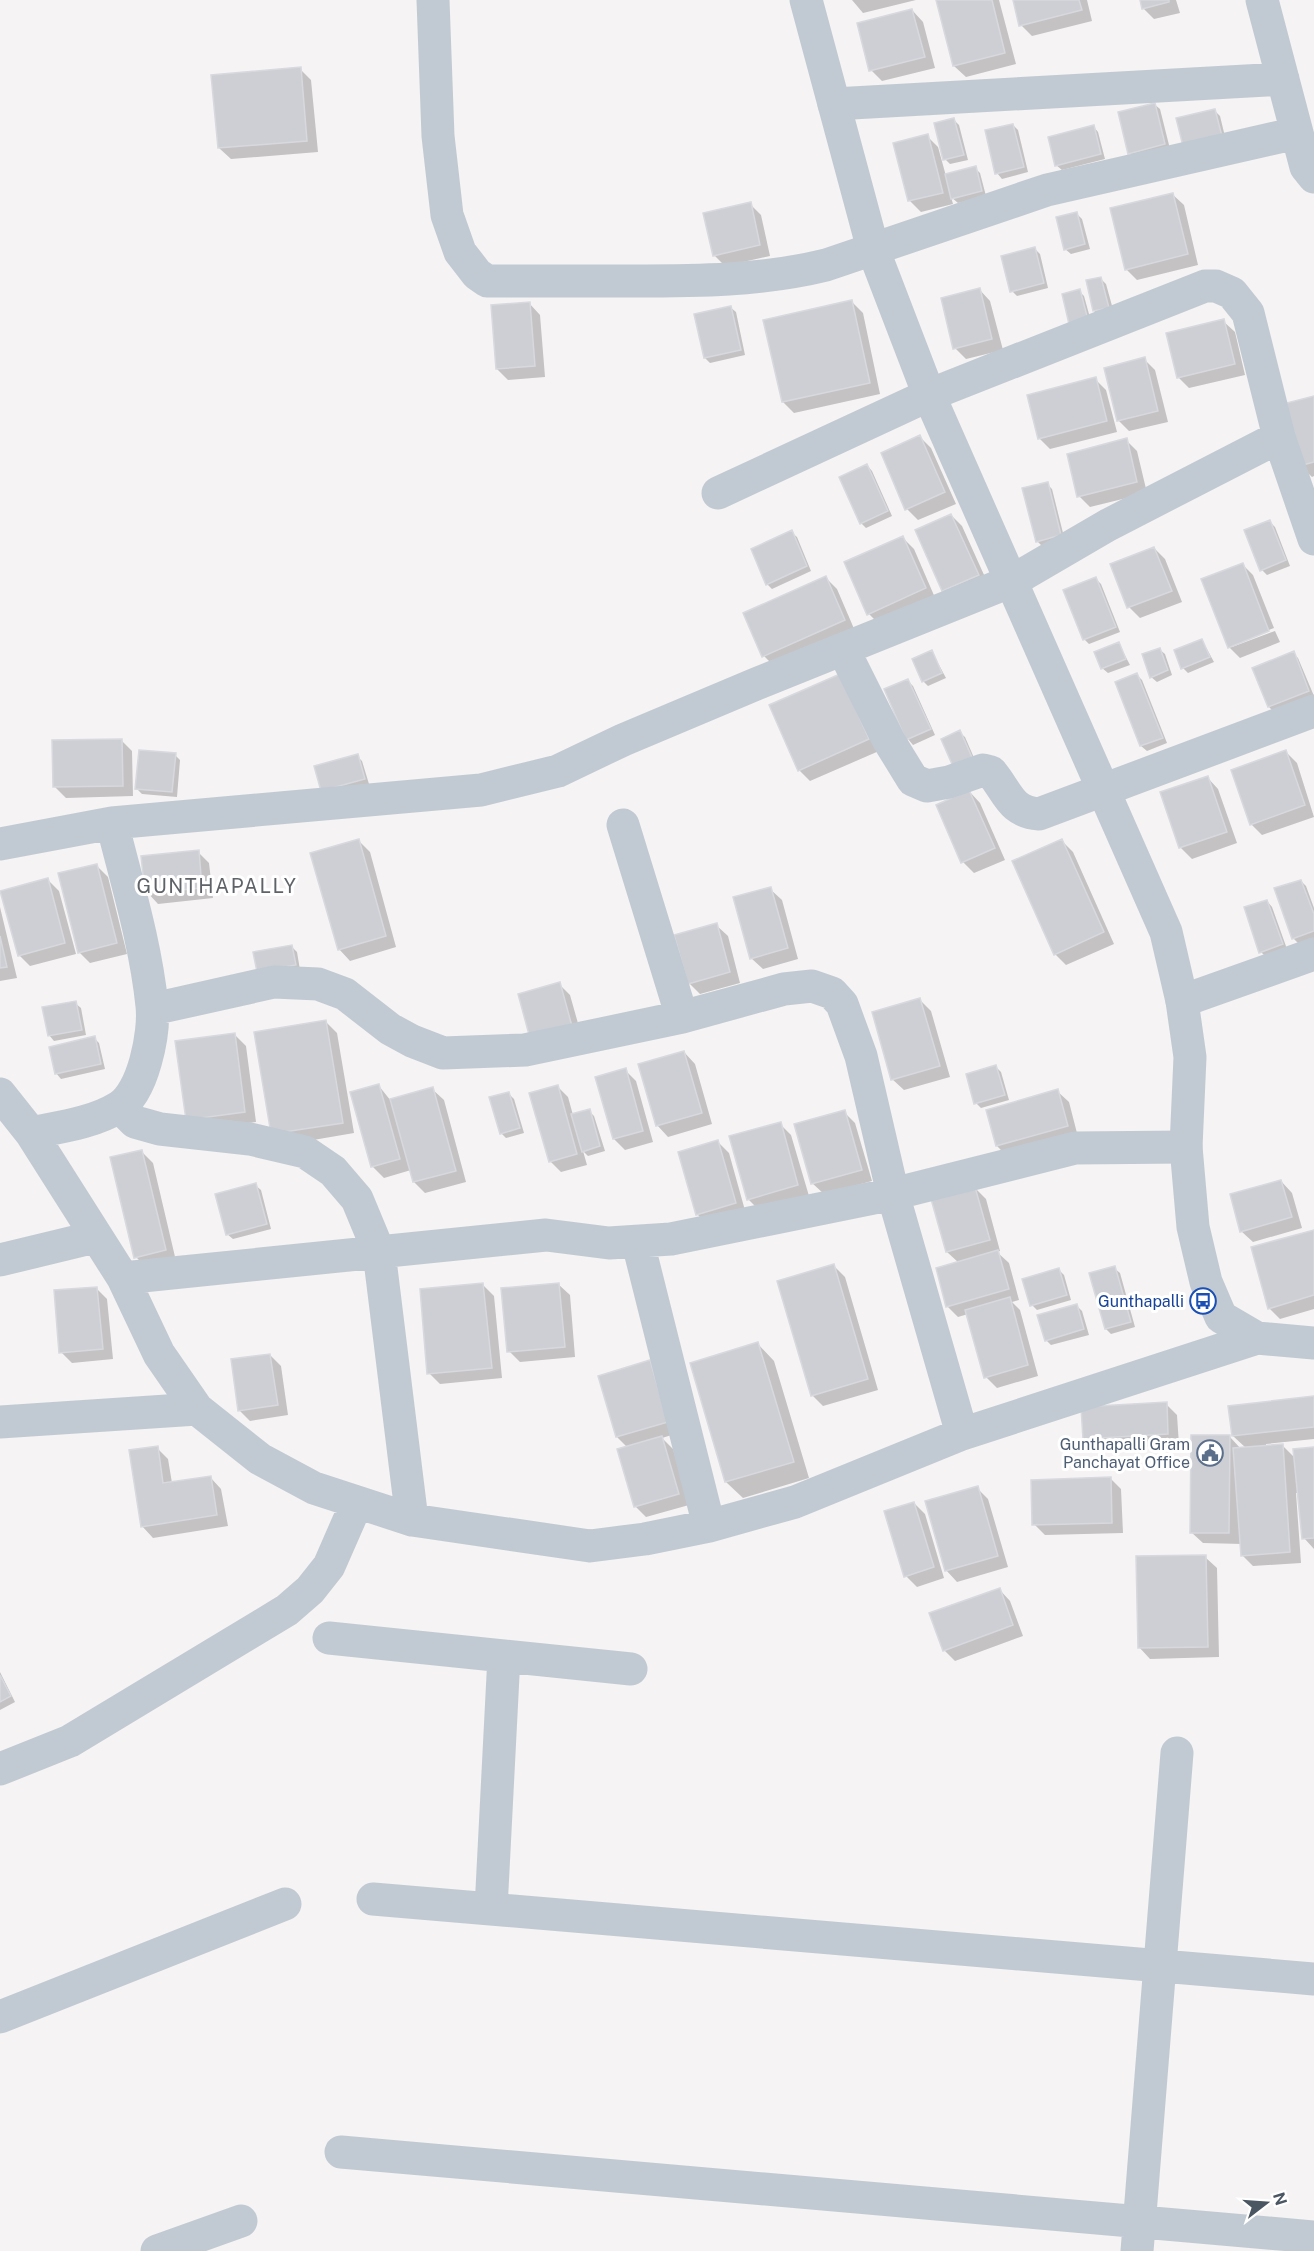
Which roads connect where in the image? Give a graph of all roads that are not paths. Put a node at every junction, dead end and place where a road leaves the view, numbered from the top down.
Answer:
1 (433, 0) edge
2 (806, 0) edge
3 (1262, 0) edge
4 (1283, 78) junction
5 (834, 104) junction
6 (1297, 133) junction
7 (1314, 177) edge
8 (873, 249) junction
9 (929, 395) junction
10 (1279, 437) junction
11 (718, 493) dead end
12 (1314, 539) edge
13 (1012, 581) junction
14 (843, 649) junction
15 (1314, 711) edge
16 (1100, 789) junction
17 (112, 823) junction
18 (623, 825) dead end
19 (0, 844) edge
20 (1314, 954) edge
21 (1182, 1001) junction
22 (153, 1009) junction
23 (682, 1017) junction
24 (0, 1094) edge
25 (120, 1107) junction
26 (31, 1133) junction
27 (1186, 1142) junction
28 (893, 1194) junction
29 (95, 1237) junction
30 (638, 1243) junction
31 (379, 1252) junction
32 (0, 1260) edge
33 (123, 1278) junction
34 (1257, 1338) junction
35 (1314, 1343) edge
36 (197, 1409) junction
37 (0, 1422) edge
38 (962, 1434) junction
39 (357, 1502) junction
40 (412, 1520) junction
41 (709, 1526) junction
42 (329, 1638) dead end
43 (504, 1656) junction
44 (631, 1669) dead end
45 (1177, 1753) dead end
46 (0, 1769) edge
47 (373, 1899) dead end
48 (285, 1904) dead end
49 (491, 1909) junction
50 (1160, 1966) junction
51 (1314, 1978) edge
52 (0, 2017) edge
53 (341, 2152) dead end
54 (241, 2221) dead end
55 (1138, 2236) edge
56 (1314, 2237) edge
57 (157, 2251) edge

1 - 8 street
2 - 5 street
3 - 4 street
4 - 5 street
4 - 6 street
5 - 8 street
6 - 7 street
6 - 8 street
8 - 9 street
9 - 10 street
9 - 11 street
9 - 13 street
10 - 12 street
10 - 13 street
13 - 14 street
13 - 16 street
14 - 16 street
14 - 17 street
15 - 16 street
16 - 21 street
17 - 19 street
17 - 22 street
18 - 23 street
20 - 21 street
21 - 27 street
22 - 23 street
22 - 25 street
23 - 28 street
24 - 26 street
25 - 26 street
25 - 31 street
26 - 29 street
27 - 28 street
27 - 34 street
28 - 30 street
28 - 38 street
29 - 32 street
29 - 33 street
30 - 31 street
30 - 41 street
31 - 33 street
31 - 40 street
33 - 36 street
34 - 35 street
34 - 38 street
36 - 37 street
36 - 39 street
38 - 41 street
39 - 40 street
39 - 46 street
40 - 41 street
42 - 43 street
43 - 44 street
43 - 49 street
45 - 50 street
47 - 49 street
48 - 52 street
49 - 50 street
50 - 51 street
50 - 55 street
53 - 55 street
54 - 57 street
55 - 56 street

